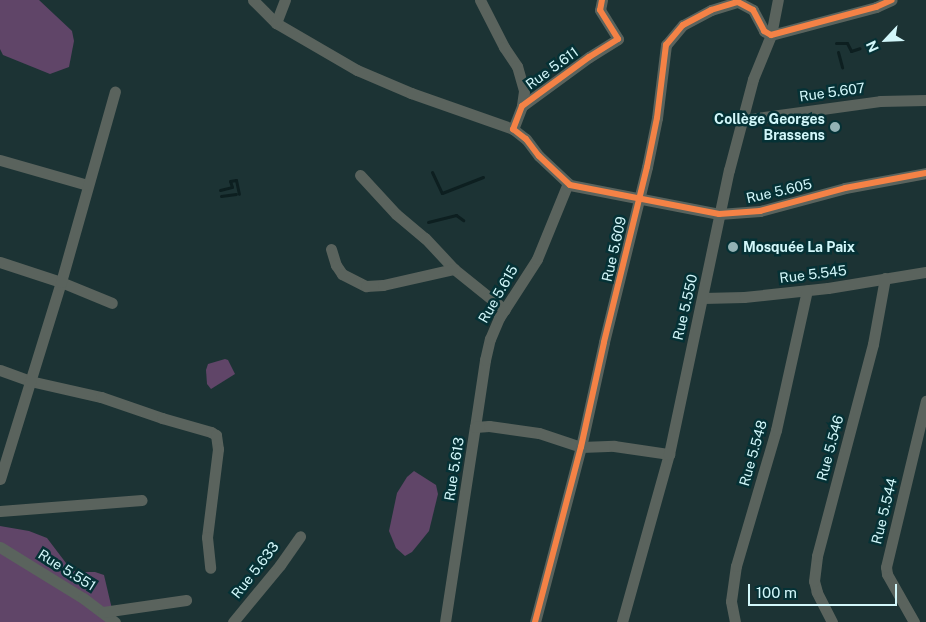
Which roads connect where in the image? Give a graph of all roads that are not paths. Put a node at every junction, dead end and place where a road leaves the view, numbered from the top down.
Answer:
1 (253, 0) edge
2 (285, 0) edge
3 (480, 0) edge
4 (778, 0) edge
5 (892, 0) edge
6 (599, 3) edge
7 (276, 23) junction
8 (771, 35) junction
9 (115, 91) dead end
10 (926, 100) edge
11 (522, 106) junction
12 (742, 120) junction
13 (513, 129) junction
14 (0, 160) edge
15 (926, 172) edge
16 (360, 175) dead end
17 (568, 183) junction
18 (88, 185) junction
19 (638, 199) junction
20 (719, 214) junction
21 (331, 250) dead end
22 (0, 262) edge
23 (454, 269) junction
24 (926, 272) edge
25 (885, 278) junction
26 (61, 282) junction
27 (807, 290) junction
28 (703, 298) junction
29 (112, 303) dead end
30 (505, 310) junction
31 (0, 370) edge
32 (30, 381) junction
33 (926, 401) edge
34 (475, 427) junction
35 (581, 447) junction
36 (669, 454) junction
37 (0, 479) edge
38 (142, 500) dead end
39 (0, 511) edge
40 (300, 536) dead end
41 (0, 547) edge
42 (210, 568) dead end
43 (186, 600) dead end
44 (102, 612) junction
45 (115, 622) edge
46 (233, 622) edge
47 (445, 622) edge
48 (535, 622) edge
49 (622, 622) edge
50 (735, 622) edge
51 (832, 622) edge
52 (914, 622) edge

1 - 7 street
2 - 7 street
3 - 11 street
4 - 8 street, Rue 5.550
5 - 8 street
6 - 11 street, Rue 5.611
7 - 13 street
8 - 12 street, Rue 5.550
8 - 19 street, Rue 5.609
9 - 18 street
10 - 12 street, Rue 5.607
11 - 13 street, Rue 5.611
12 - 20 street, Rue 5.550
13 - 17 street
14 - 18 street
15 - 20 street, Rue 5.605
16 - 23 street
17 - 19 street
17 - 30 street, Rue 5.615
18 - 26 street
19 - 20 street, Rue 5.605
19 - 35 street, Rue 5.609
20 - 28 street, Rue 5.550
21 - 23 street
22 - 26 street
23 - 30 street
24 - 25 street, Rue 5.545
25 - 27 street, Rue 5.545
25 - 51 street, Rue 5.546
26 - 29 street
26 - 32 street
27 - 28 street, Rue 5.545
27 - 50 street, Rue 5.548
28 - 36 street, Rue 5.550
30 - 34 street, Rue 5.615
31 - 32 street
32 - 37 street
32 - 42 street
33 - 52 street, Rue 5.544
34 - 35 street, Rue 5.613
34 - 47 street, Rue 5.613
35 - 36 street, Rue 5.613
35 - 48 street, Rue 5.609
36 - 49 street, Rue 5.550
38 - 39 street
40 - 46 street, Rue 5.633
41 - 44 street, Rue 5.551
43 - 44 street
44 - 45 street, Rue 5.551

